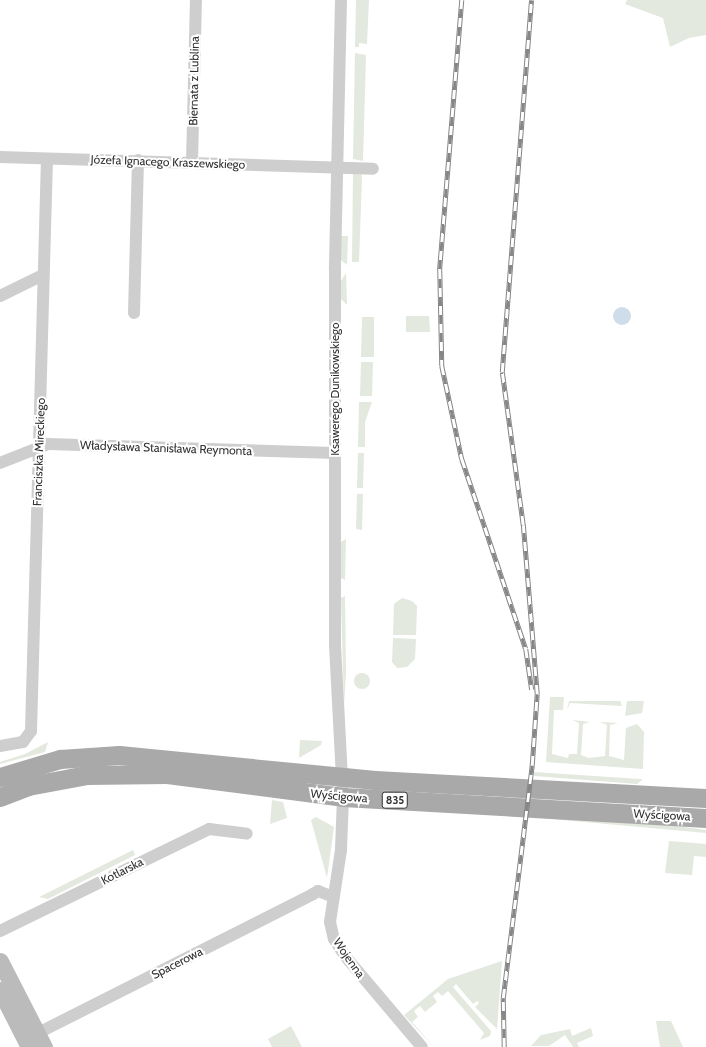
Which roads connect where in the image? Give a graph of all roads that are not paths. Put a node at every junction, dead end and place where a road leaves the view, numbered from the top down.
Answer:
1 (196, 0) edge
2 (341, 0) edge
3 (0, 157) edge
4 (47, 158) junction
5 (138, 160) junction
6 (192, 162) junction
7 (336, 168) junction
8 (373, 169) dead end
9 (43, 275) junction
10 (0, 296) edge
11 (134, 313) dead end
12 (39, 445) junction
13 (335, 453) junction
14 (0, 463) edge
15 (0, 746) edge
16 (0, 777) edge
17 (342, 777) junction
18 (0, 796) edge
19 (343, 797) junction
20 (706, 798) edge
21 (706, 818) edge
22 (248, 834) dead end
23 (331, 896) junction
24 (0, 931) edge
25 (0, 961) edge
26 (4, 991) edge
27 (35, 1044) edge
28 (422, 1047) edge

1 - 6 street, Biernata z Lublina
2 - 7 street, Ksawerego Dunikowskiego
3 - 4 street, Józefa Ignacego Kraszewskiego
4 - 5 street, Józefa Ignacego Kraszewskiego
4 - 9 street, Franciszka Mireckiego
5 - 6 street, Józefa Ignacego Kraszewskiego
5 - 11 street
6 - 7 street, Józefa Ignacego Kraszewskiego
7 - 8 street, Józefa Ignacego Kraszewskiego
7 - 13 street, Ksawerego Dunikowskiego
9 - 10 street
9 - 12 street, Franciszka Mireckiego
12 - 13 street, Władysława Stanisława Reymonta
12 - 14 street, Władysława Stanisława Reymonta
12 - 15 street, Franciszka Mireckiego
13 - 17 street, Ksawerego Dunikowskiego
16 - 17 main road, Wyścigowa / 835
17 - 19 street, Wojenna
17 - 20 main road, Wyścigowa / 835
18 - 19 main road, Wyścigowa / 835
19 - 21 main road, Wyścigowa / 835
19 - 23 street, Wojenna
22 - 24 street, Kotlarska
23 - 27 street, Spacerowa
23 - 28 street, Wojenna
25 - 26 main road
26 - 27 main road

